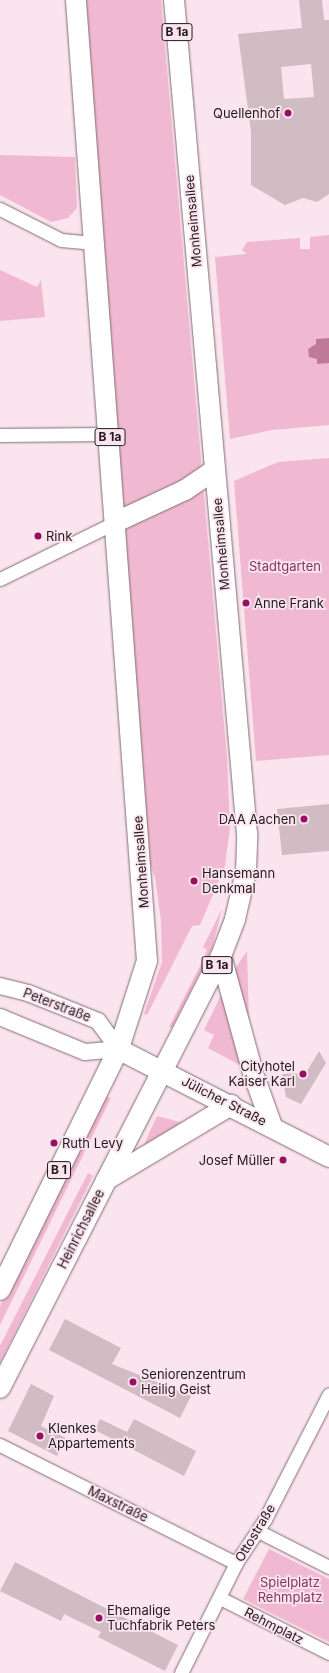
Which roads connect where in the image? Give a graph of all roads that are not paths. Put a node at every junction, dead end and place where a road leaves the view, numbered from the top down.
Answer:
1 (76, 0) edge
2 (174, 0) edge
3 (0, 209) edge
4 (95, 243) junction
5 (110, 434) junction
6 (0, 435) edge
7 (215, 470) junction
8 (116, 522) junction
9 (0, 579) edge
10 (221, 956) junction
11 (0, 986) edge
12 (0, 1017) edge
13 (118, 1049) junction
14 (163, 1070) junction
15 (231, 1105) junction
16 (272, 1126) junction
17 (329, 1157) edge
18 (106, 1180) junction
19 (0, 1290) edge
20 (0, 1388) edge
21 (329, 1394) edge
22 (0, 1445) edge
23 (258, 1531) junction
24 (236, 1563) junction
25 (329, 1567) edge
26 (220, 1598) junction
27 (329, 1654) edge
28 (181, 1673) edge

1 - 4 main road, Monheimsallee / B 1a
2 - 7 main road, Monheimsallee / B 1a
3 - 4 street
4 - 5 main road, Monheimsallee / B 1a
5 - 6 street
5 - 8 main road, Monheimsallee / B 1a
7 - 8 main road
7 - 10 main road, Monheimsallee / B 1a
8 - 9 street
8 - 13 main road, Monheimsallee / B 1a
10 - 14 main road, Monheimsallee / B 1a
10 - 16 main road
11 - 13 street, Peterstraße
12 - 13 street
13 - 14 main road, Jülicher Straße
13 - 19 main road, B 1
14 - 15 main road, Jülicher Straße
14 - 18 main road, Heinrichsallee / B 1a
15 - 16 main road, Jülicher Straße
15 - 18 main road
16 - 17 main road, Jülicher Straße
18 - 20 main road, Heinrichsallee
21 - 23 street, Ottostraße
22 - 24 street, Maxstraße
23 - 24 street, Ottostraße
23 - 25 street
24 - 26 street, Ottostraße
26 - 27 street, Rehmplatz
26 - 28 street, Ottostraße

